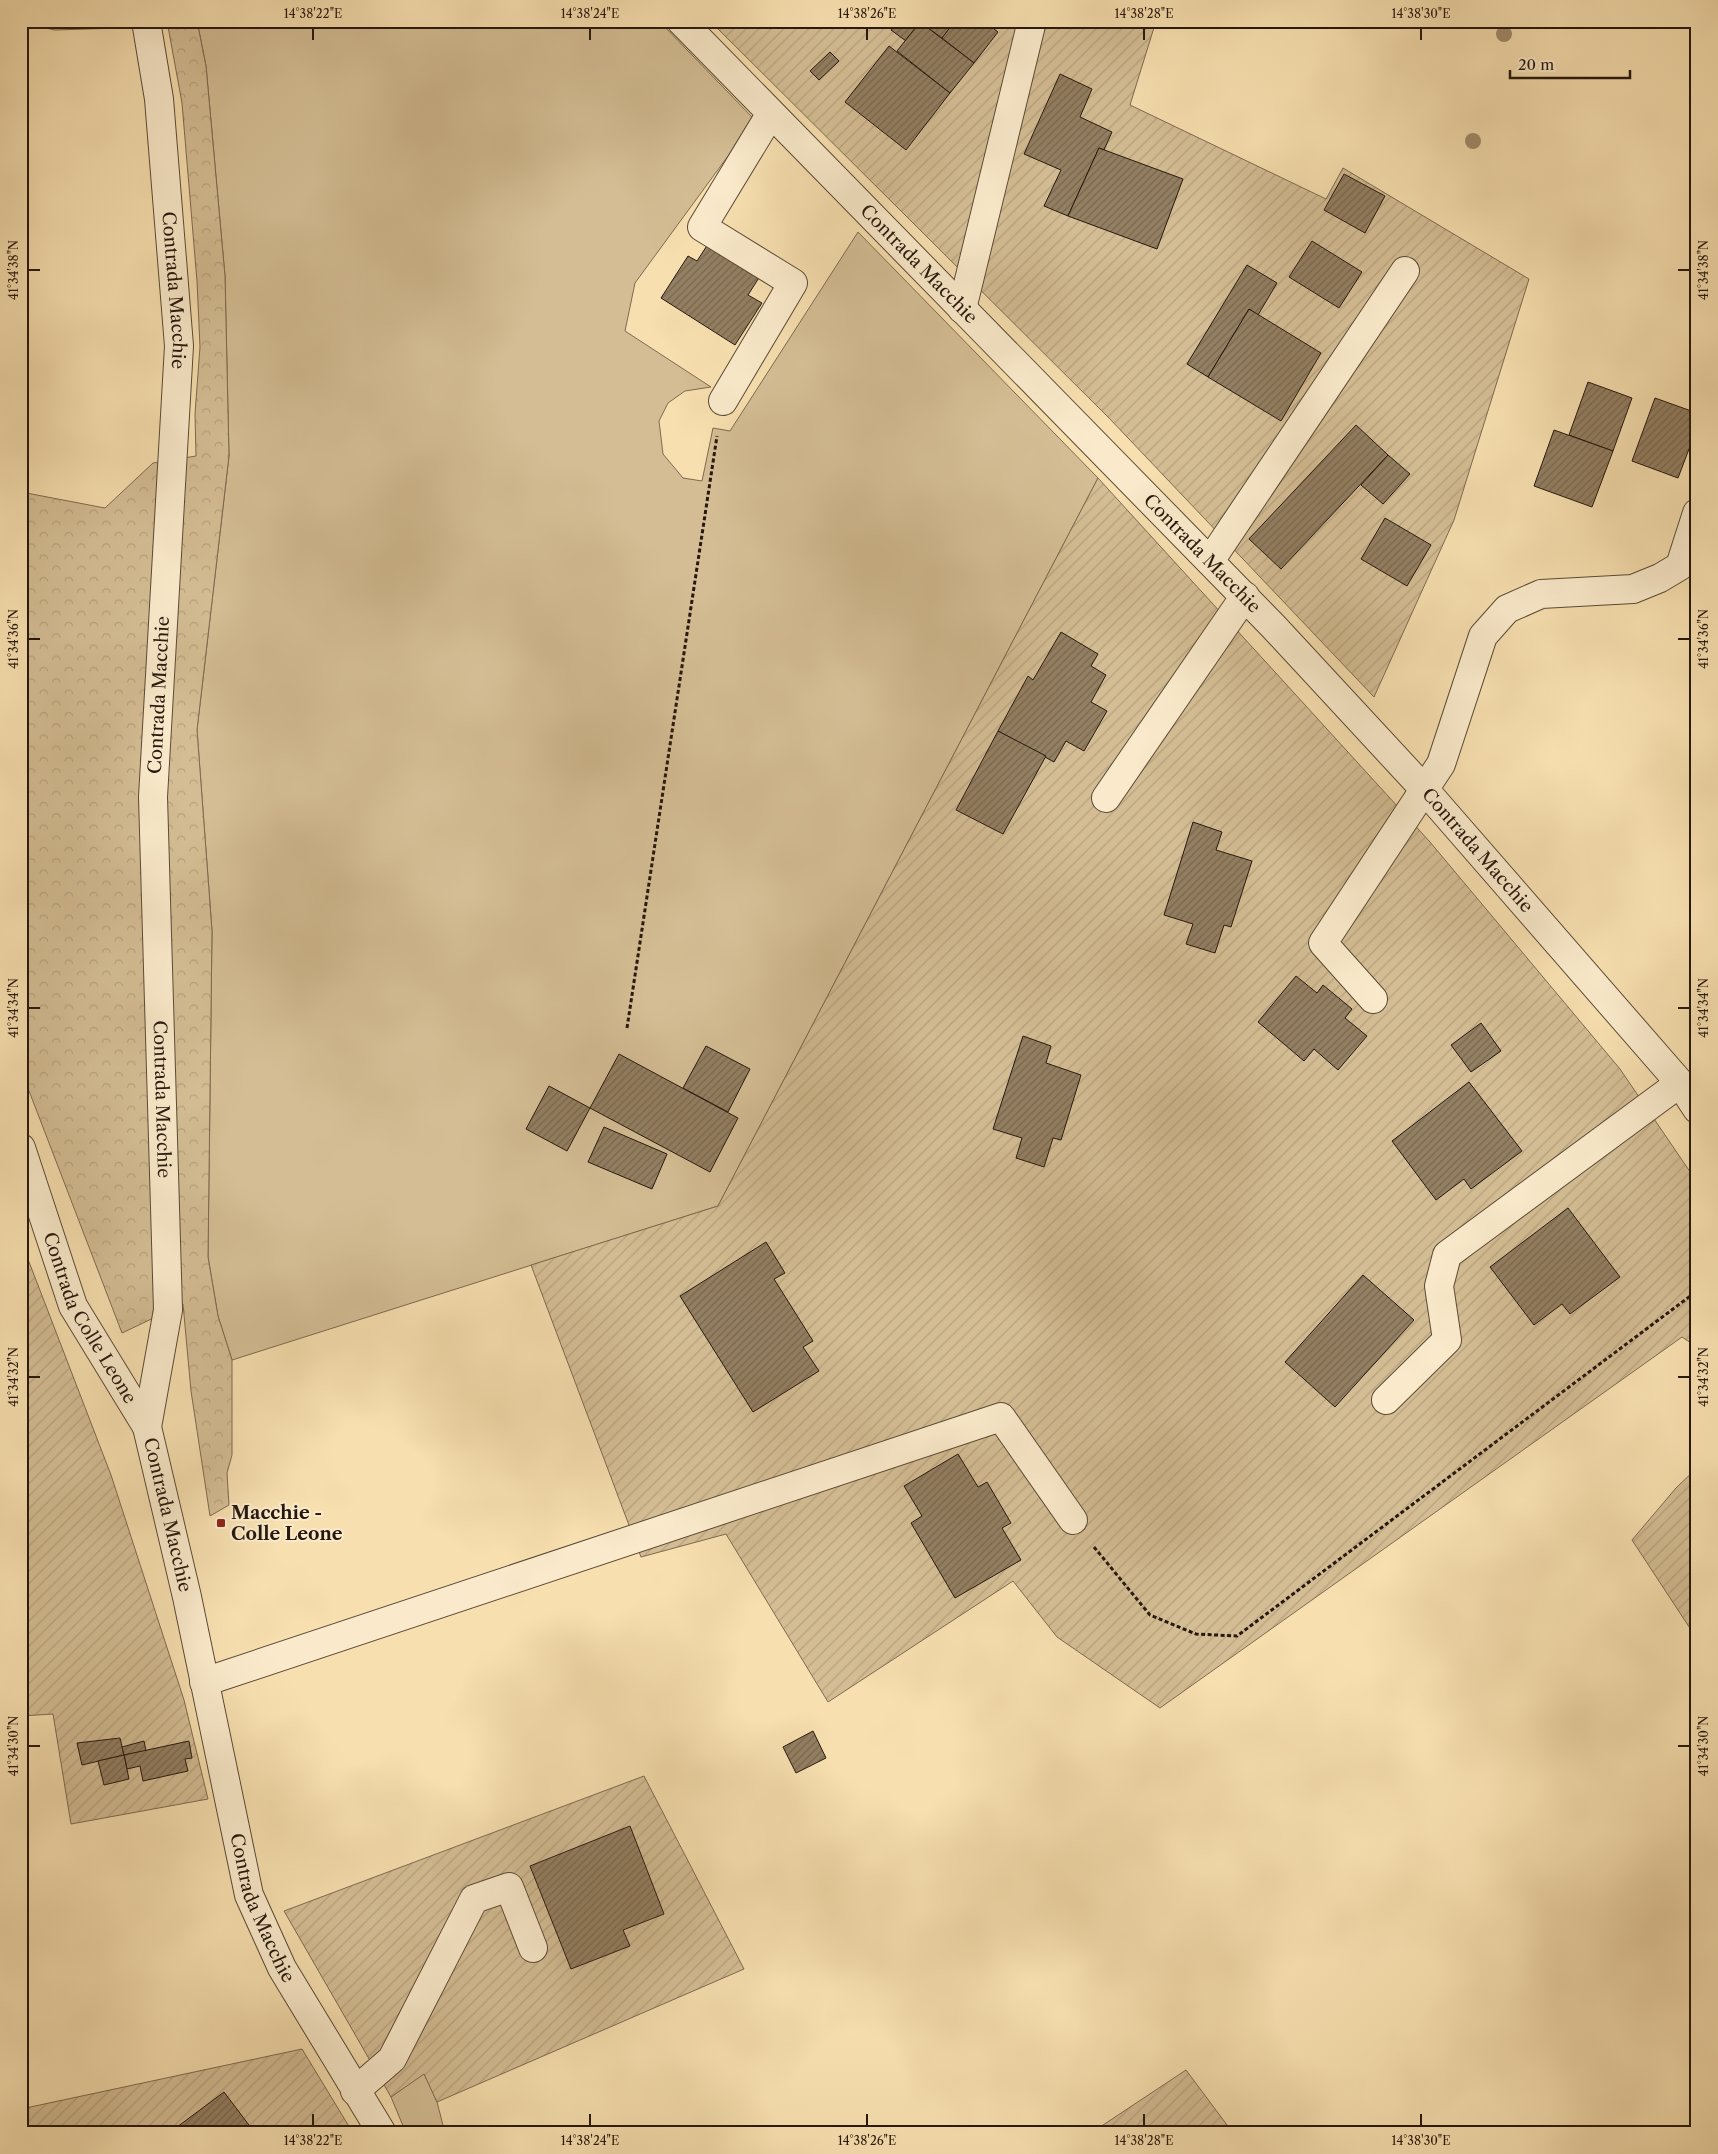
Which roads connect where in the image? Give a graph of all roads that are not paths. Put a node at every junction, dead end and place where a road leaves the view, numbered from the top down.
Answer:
1 (146, 21) edge
2 (1032, 21) edge
3 (684, 23) edge
4 (770, 114) junction
5 (1405, 271) dead end
6 (962, 309) junction
7 (722, 401) road end
8 (1697, 513) edge
9 (1210, 562) junction
10 (1245, 596) junction
11 (1424, 789) junction
12 (1106, 798) dead end
13 (1373, 999) dead end
14 (1680, 1083) junction
15 (1697, 1109) edge
16 (21, 1148) edge
17 (1386, 1400) dead end
18 (147, 1427) junction
19 (1072, 1520) road end
20 (204, 1682) junction
21 (533, 1948) dead end
22 (355, 2091) junction
23 (382, 2133) edge

1 - 18 street, Contrada Macchie
2 - 6 street
3 - 4 street, Contrada Macchie
4 - 6 street, Contrada Macchie
4 - 7 street
5 - 9 street
6 - 9 street, Contrada Macchie
8 - 11 street
9 - 10 street, Contrada Macchie
10 - 11 street, Contrada Macchie
10 - 12 street
11 - 13 street
11 - 14 street, Contrada Macchie
14 - 15 street, Contrada Macchie
14 - 17 street
16 - 18 street, Contrada Colle Leone
18 - 20 street, Contrada Macchie
19 - 20 street
20 - 22 street, Contrada Macchie
21 - 22 street
22 - 23 street, Contrada Macchie

